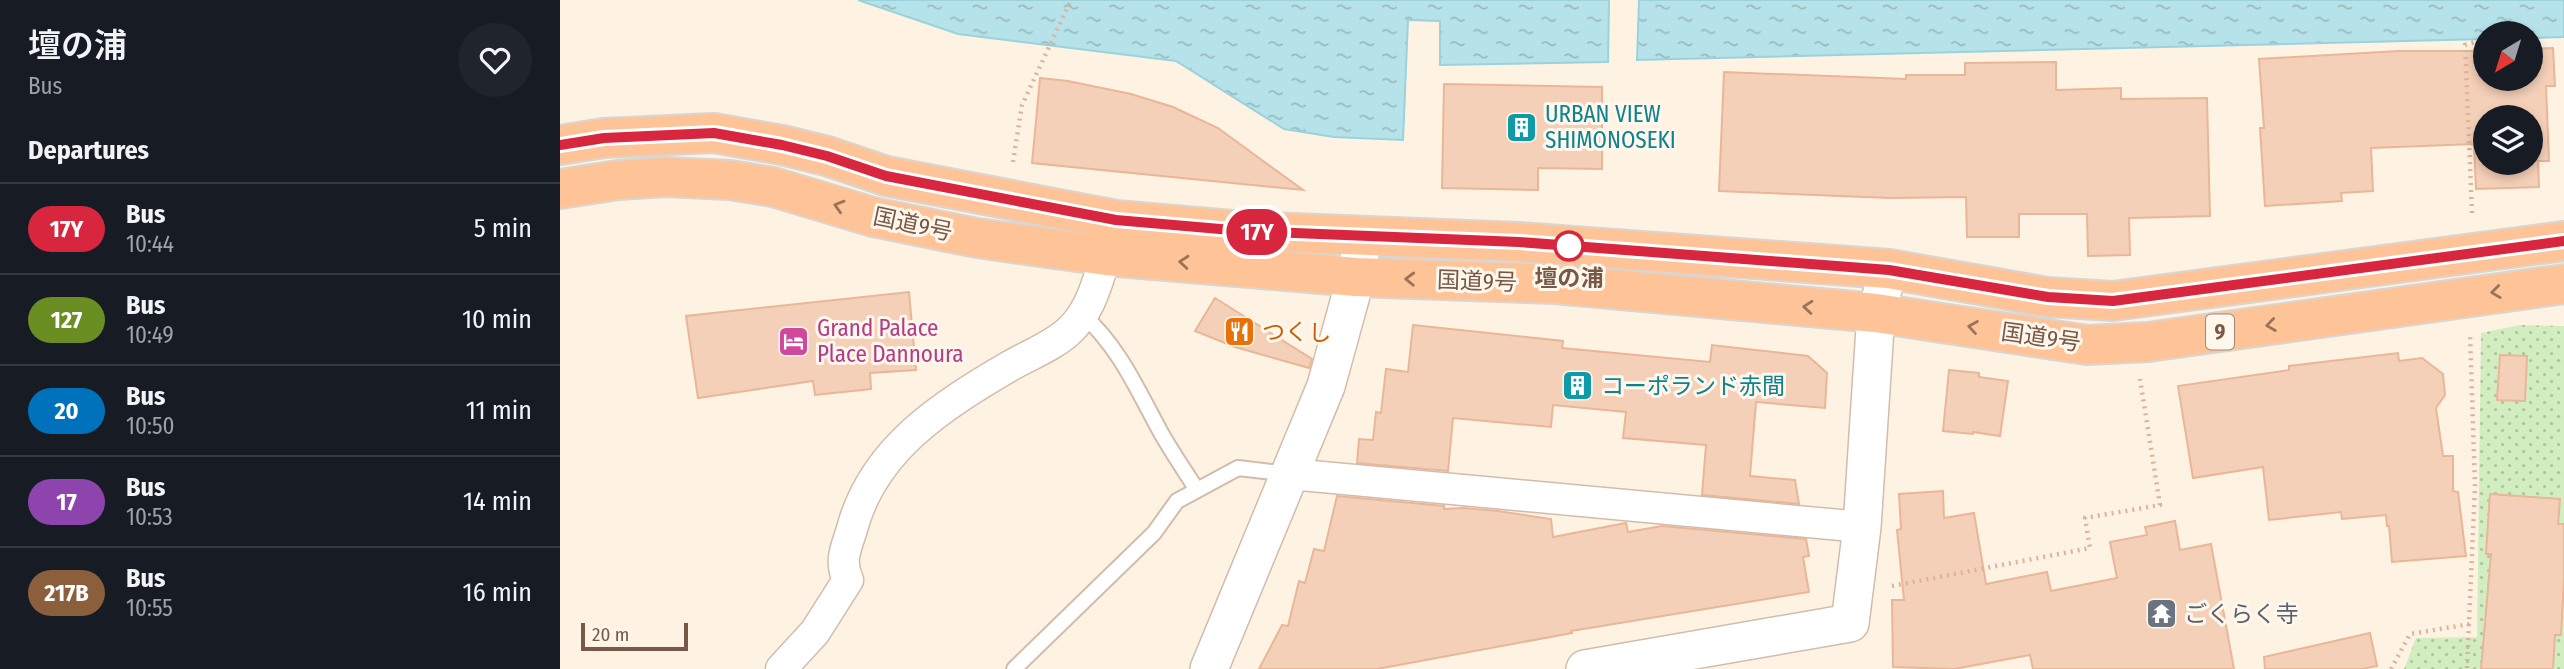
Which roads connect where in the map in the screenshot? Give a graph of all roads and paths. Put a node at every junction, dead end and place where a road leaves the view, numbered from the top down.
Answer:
1 (1071, 0) edge
2 (2473, 42) edge
3 (560, 145) edge
4 (1012, 167) dead end
5 (560, 189) edge
6 (2473, 213) dead end
7 (1363, 237) junction
8 (2564, 241) edge
9 (1106, 256) junction
10 (1889, 270) junction
11 (1356, 276) junction
12 (2564, 284) edge
13 (1876, 313) junction
14 (1083, 315) junction
15 (2469, 324) dead end
16 (2139, 371) dead end
17 (1290, 474) junction
18 (1197, 490) junction
19 (1862, 527) junction
20 (1854, 593) junction
21 (2470, 624) junction
22 (2467, 668) edge
23 (781, 669) edge
24 (1014, 669) edge
25 (1209, 669) edge
26 (1585, 669) edge
27 (2391, 669) edge

1 - 4 path
2 - 6 path
3 - 7 highway, 国道9号 / 9
9 -> 5 highway, 国道9号 / 9
7 - 10 highway, 国道9号 / 9
7 - 11 street
8 - 10 highway, 国道9号 / 9
11 -> 9 highway, 国道9号 / 9
9 - 14 street
10 - 13 street
13 -> 11 highway, 国道9号 / 9
11 - 17 street
12 -> 13 highway, 国道9号 / 9
13 - 19 street
14 - 18 lane
14 - 23 street
15 - 21 path
16 - 20 path
17 - 18 lane
17 - 19 street
17 - 25 street
18 - 24 lane
19 - 20 street
20 - 26 street
21 - 22 path
21 - 27 path

